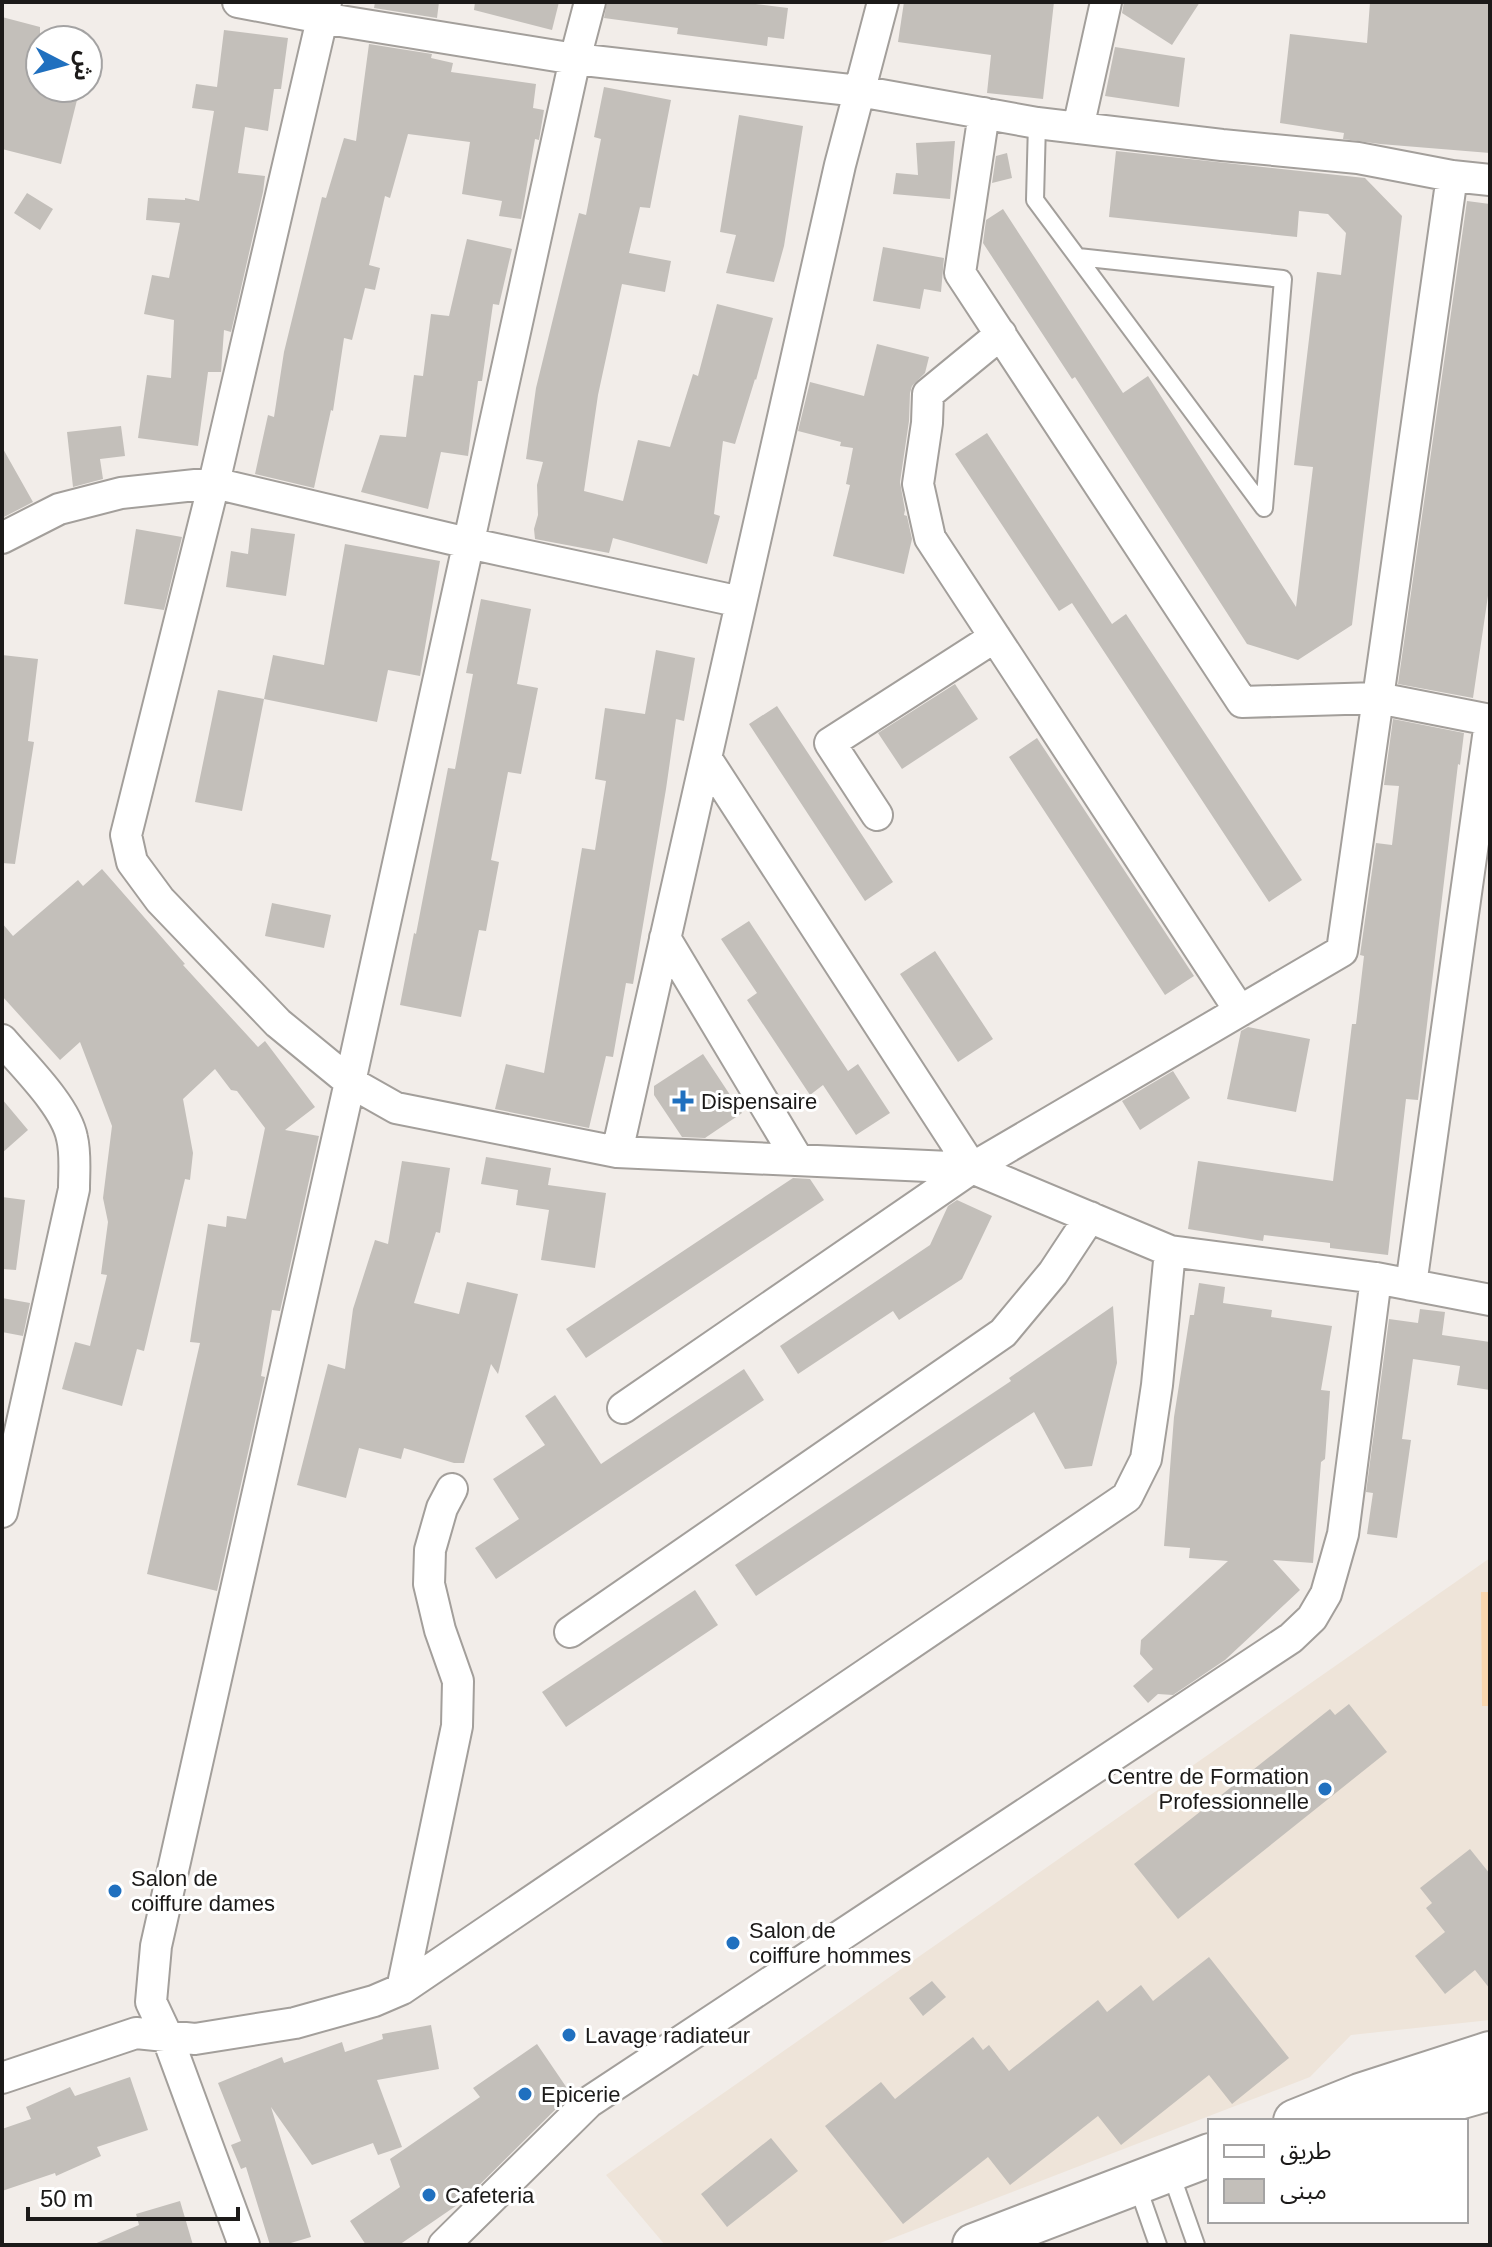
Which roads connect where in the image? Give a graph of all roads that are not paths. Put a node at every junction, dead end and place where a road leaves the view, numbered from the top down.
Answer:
1 (238, 2) edge
2 (590, 2) edge
3 (883, 2) edge
4 (1106, 2) edge
5 (324, 10) edge
6 (575, 59) junction
7 (859, 91) junction
8 (984, 113) junction
9 (1037, 123) junction
10 (1078, 128) junction
11 (1452, 176) junction
12 (1490, 180) edge
13 (1078, 257) junction
14 (1001, 334) junction
15 (214, 483) junction
16 (2, 538) edge
17 (468, 543) junction
18 (741, 602) junction
19 (995, 637) junction
20 (1378, 698) junction
21 (1490, 721) edge
22 (706, 758) junction
23 (877, 815) dead end
24 (665, 938) junction
25 (1240, 1011) junction
26 (2, 1040) edge
27 (350, 1082) junction
28 (617, 1152) junction
29 (798, 1160) junction
30 (972, 1168) junction
31 (1090, 1217) junction
32 (1170, 1251) junction
33 (1376, 1278) junction
34 (1411, 1285) junction
35 (1490, 1300) edge
36 (623, 1408) dead end
37 (452, 1489) dead end
38 (2, 1512) edge
39 (570, 1632) dead end
40 (402, 1989) junction
41 (167, 2036) junction
42 (1490, 2053) edge
43 (2, 2078) edge
44 (1490, 2089) edge
45 (1300, 2119) edge
46 (1385, 2119) edge
47 (1208, 2157) edge
48 (1166, 2198) edge
49 (244, 2245) edge
50 (444, 2245) edge
51 (974, 2245) edge
52 (1052, 2245) edge
53 (1196, 2245) edge

1 - 5 street
2 - 6 street
3 - 7 street
4 - 10 street
5 - 6 street
5 - 15 street
6 - 7 street
6 - 17 street
7 - 8 street
7 - 18 street
8 - 9 street
8 - 14 street
9 - 10 street
9 - 13 lane
10 - 11 street
11 - 12 street
11 - 20 street
13 - 13 lane
14 - 19 street
14 - 20 street
15 - 16 street
15 - 17 street
15 - 27 street
17 - 18 street
17 - 27 street
18 - 22 street
19 - 23 street
19 - 25 street
20 - 21 street
20 - 25 street
21 - 34 street
22 - 24 street
22 - 30 street
24 - 28 street
24 - 29 street
25 - 30 street
26 - 38 street
27 - 28 street
27 - 41 street
28 - 29 street
29 - 30 street
30 - 31 street
30 - 36 street
31 - 32 street
31 - 39 street
32 - 33 street
32 - 40 street
33 - 34 street
33 - 50 street
34 - 35 street
37 - 40 street
40 - 41 street
41 - 43 street
41 - 49 street
42 - 45 main road
44 - 46 main road
47 - 48 main road
48 - 51 main road
48 - 52 main road
48 - 53 lane

